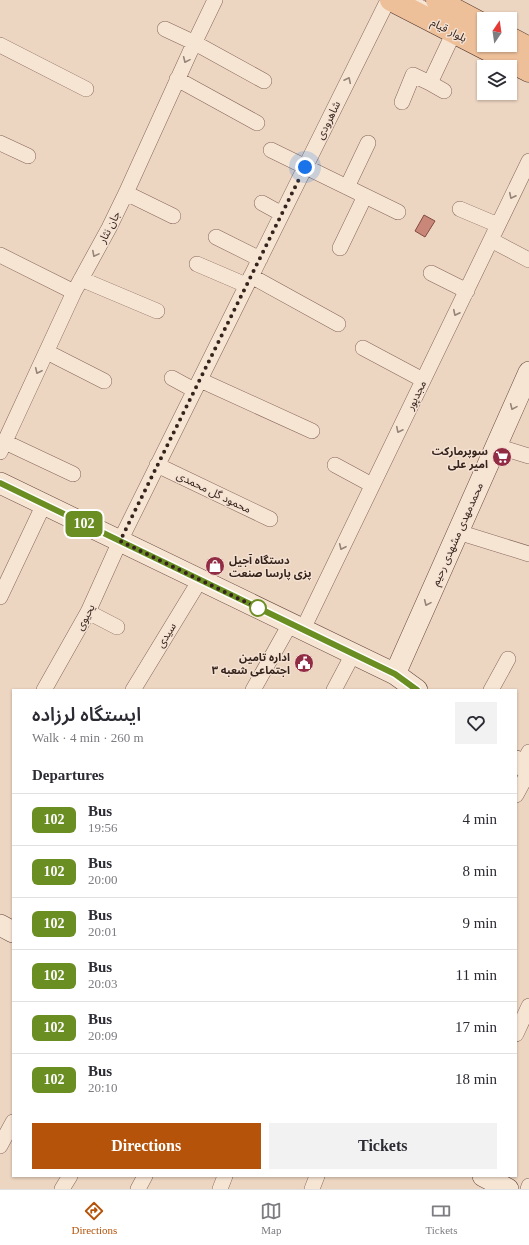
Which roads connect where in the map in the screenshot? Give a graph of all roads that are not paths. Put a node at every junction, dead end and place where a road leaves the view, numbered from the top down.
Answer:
1 (215, 0) edge
2 (389, 0) edge
3 (415, 0) edge
4 (452, 5) edge
5 (477, 20) edge
6 (165, 29) dead end
7 (454, 32) junction
8 (517, 42) edge
9 (195, 43) junction
10 (0, 45) edge
11 (529, 48) edge
12 (529, 71) edge
13 (177, 79) junction
14 (264, 81) dead end
15 (430, 83) junction
16 (86, 89) dead end
17 (444, 91) dead end
18 (402, 102) dead end
19 (257, 122) dead end
20 (0, 142) edge
21 (368, 143) dead end
22 (271, 150) dead end
23 (28, 156) dead end
24 (529, 160) edge
25 (305, 167) junction
26 (347, 187) junction
27 (126, 192) junction
28 (365, 196) junction
29 (262, 203) dead end
30 (460, 209) dead end
31 (398, 212) dead end
32 (282, 214) junction
33 (173, 216) dead end
34 (498, 225) junction
35 (216, 238) dead end
36 (491, 240) junction
37 (340, 248) dead end
38 (0, 255) edge
39 (260, 259) junction
40 (529, 260) edge
41 (198, 264) dead end
42 (431, 273) dead end
43 (81, 279) junction
44 (249, 281) junction
45 (467, 291) junction
46 (74, 292) junction
47 (157, 311) dead end
48 (338, 324) dead end
49 (363, 348) dead end
50 (47, 352) junction
51 (529, 372) edge
52 (172, 378) dead end
53 (423, 380) junction
54 (104, 381) dead end
55 (197, 385) junction
56 (312, 431) dead end
57 (496, 446) junction
58 (2, 447) edge
59 (529, 456) edge
60 (158, 465) junction
61 (335, 465) dead end
62 (73, 474) dead end
63 (0, 483) edge
64 (372, 485) junction
65 (44, 504) junction
66 (270, 519) dead end
67 (458, 532) junction
68 (120, 541) junction
69 (529, 554) edge
70 (200, 580) junction
71 (0, 597) edge
72 (88, 612) junction
73 (117, 626) dead end
74 (296, 626) junction
75 (353, 654) junction
76 (508, 660) dead end
77 (395, 674) junction
78 (45, 689) edge
79 (134, 689) edge
80 (254, 689) edge
81 (335, 689) edge
82 (416, 689) edge
83 (492, 689) edge
84 (525, 764) edge
85 (517, 792) edge
86 (0, 925) edge
87 (12, 931) edge
88 (529, 1006) edge
89 (517, 1032) edge
90 (12, 1124) edge
91 (0, 1146) edge
92 (69, 1177) edge
93 (144, 1177) edge
94 (225, 1177) edge
95 (318, 1177) edge
96 (485, 1177) edge
97 (529, 1186) edge
98 (62, 1189) edge
99 (138, 1189) edge
100 (220, 1189) edge
101 (312, 1189) edge
102 (508, 1189) edge
103 (528, 1189) edge

1 - 9 street, جان نثار
2 - 7 main road, بلوار قیام
25 -> 2 street, شاهرودی
3 - 4 lane
4 - 5 main road, بلوار قیام
6 - 9 street
7 - 12 main road, بلوار قیام
7 - 15 street
8 - 11 main road
9 -> 13 street, جان نثار
9 - 14 street
10 - 16 street
13 - 19 street
13 - 27 street, جان نثار
15 - 17 street
15 - 18 street
20 - 23 street
21 - 26 street
22 - 25 street
24 -> 34 street, مجدپور
25 - 26 street
25 - 32 street, شاهرودی
26 - 28 street
27 - 33 street
27 -> 43 street, جان نثار
28 - 31 street
28 - 37 street
29 - 32 street
30 - 34 street
32 - 39 street, شاهرودی
34 - 36 street, مجدپور
35 - 39 street
36 - 40 street
36 - 45 street, مجدپور
38 - 46 street
39 - 44 street, شاهرودی
41 - 44 street
42 - 45 street
43 - 46 street, جان نثار
43 - 47 street
44 - 48 street
44 - 55 street, شاهرودی
45 -> 53 street, مجدپور
46 - 50 street, جان نثار
49 - 53 street
50 - 54 street
50 -> 58 street, جان نثار
51 -> 57 main road, محمدمهدی مشهدی رحیم
52 - 55 street
53 -> 64 street, مجدپور
55 - 56 street
55 - 60 street, شاهرودی
57 - 59 street
57 - 67 main road, محمدمهدی مشهدی رحیم
58 - 62 street
60 - 66 street, محمود گل محمدی
60 - 68 street, شاهرودی
61 - 64 street
63 - 65 main road
64 -> 74 street, مجدپور
65 - 68 main road
65 - 71 street
67 - 69 street
67 -> 77 main road, محمدمهدی مشهدی رحیم
68 - 70 main road
68 - 72 street, یحیوی
70 - 74 main road
70 - 79 street, سیدی
72 - 73 street
72 - 78 street, یحیوی
74 - 75 main road
74 - 80 street, مجدپور
75 - 77 main road
75 - 81 street
76 - 83 street
77 - 82 main road
84 - 85 street
86 - 87 main road
88 - 89 street
90 - 91 street
92 - 98 street
93 - 99 street
94 - 100 street
95 - 101 street
96 - 102 main road
97 - 103 street

